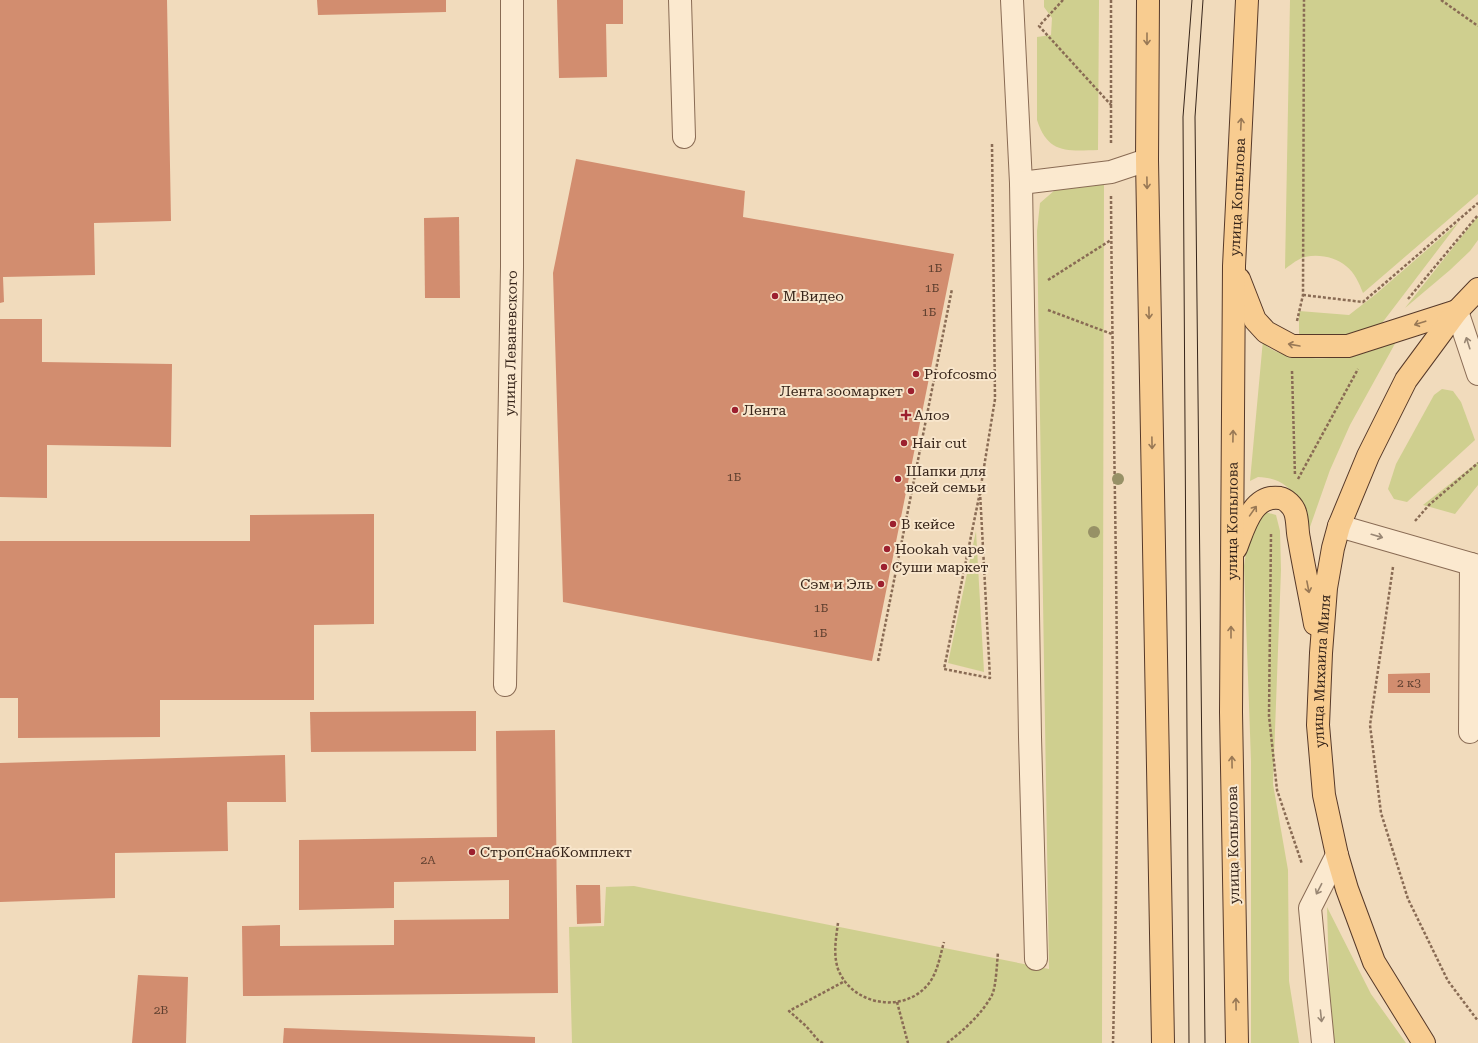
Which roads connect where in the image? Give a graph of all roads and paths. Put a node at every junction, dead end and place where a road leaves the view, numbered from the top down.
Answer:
1 (512, 0) edge
2 (680, 0) edge
3 (1012, 0) edge
4 (1063, 0) edge
5 (1111, 0) edge
6 (1148, 0) edge
7 (1247, 0) edge
8 (1304, 0) edge
9 (1441, 0) edge
10 (1478, 26) edge
11 (1112, 106) junction
12 (684, 137) dead end
13 (992, 137) dead end
14 (1146, 160) junction
15 (1111, 172) junction
16 (1021, 183) junction
17 (1478, 203) edge
18 (1111, 240) junction
19 (1234, 266) junction
20 (1047, 286) dead end
21 (952, 289) dead end
22 (1478, 289) edge
23 (1303, 295) junction
24 (1046, 309) dead end
25 (1457, 311) junction
26 (1112, 334) junction
27 (1292, 346) junction
28 (1478, 374) edge
29 (1478, 463) edge
30 (980, 492) junction
31 (1283, 499) junction
32 (1339, 526) junction
33 (1396, 542) junction
34 (1231, 559) junction
35 (1475, 565) edge
36 (1321, 653) junction
37 (878, 661) dead end
38 (505, 685) dead end
39 (1470, 732) dead end
40 (1337, 854) junction
41 (1303, 869) dead end
42 (838, 923) dead end
43 (944, 942) dead end
44 (998, 952) dead end
45 (1036, 959) dead end
46 (845, 981) junction
47 (897, 1002) junction
48 (1478, 1021) edge
49 (823, 1043) edge
50 (908, 1043) edge
51 (947, 1043) edge
52 (1113, 1043) edge
53 (1163, 1043) edge
54 (1237, 1043) edge
55 (1324, 1043) edge
56 (1424, 1043) edge

1 - 38 street, улица Леваневского
2 - 12 street
3 - 16 street
4 - 11 path
5 - 11 path
6 -> 14 main road
19 -> 7 main road, улица Копылова
8 - 23 path
9 - 10 path
11 - 15 path
13 - 30 path
14 - 15 street
14 -> 53 main road
15 - 16 street
15 - 18 path
16 - 45 street
17 - 23 path
18 - 20 path
18 - 26 path
19 - 27 main road
34 -> 19 main road, улица Копылова
21 - 37 path
22 - 25 main road, улица Михаила Миля
23 - 27 path
24 - 26 path
25 -> 27 main road
28 -> 25 street
25 - 32 main road, улица Михаила Миля
26 - 52 path
27 - 31 path
29 - 33 path
30 - 30 path
34 -> 31 main road
31 -> 36 main road
31 - 41 path
32 -> 33 street
32 - 36 main road, улица Михаила Миля
33 - 35 street
33 - 48 path
54 -> 34 main road, улица Копылова
35 - 39 street
36 - 40 main road, улица Михаила Миля
40 -> 55 street
40 - 56 main road, улица Михаила Миля
42 - 46 path
43 - 47 path
44 - 51 path
46 - 47 path
46 - 49 path
47 - 50 path

